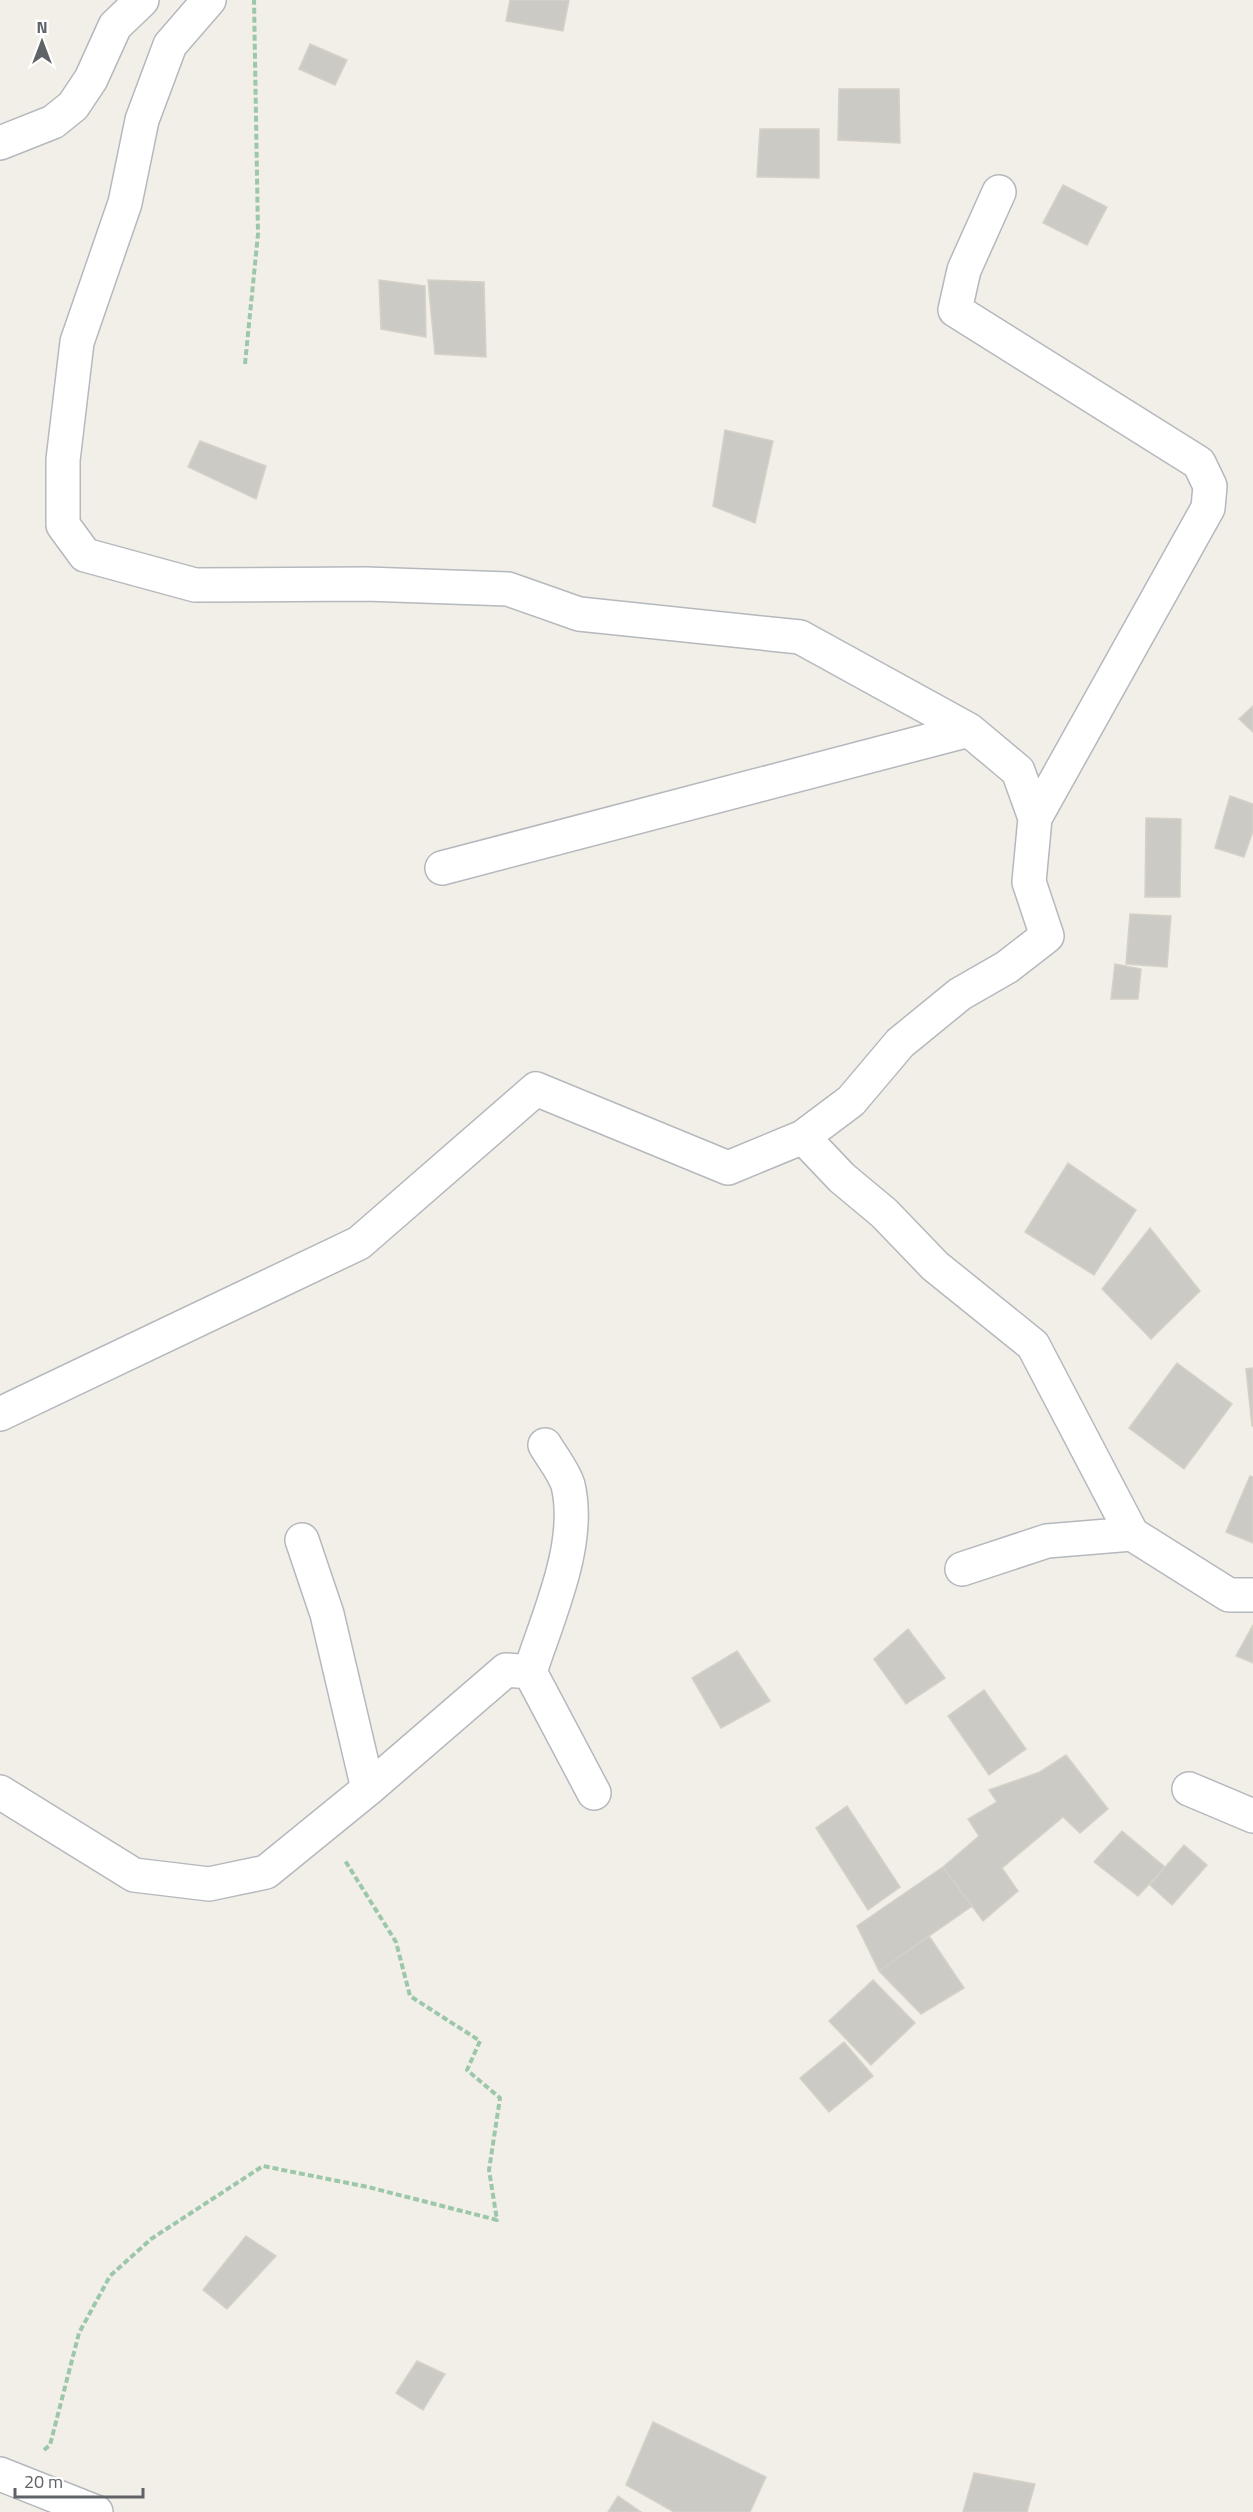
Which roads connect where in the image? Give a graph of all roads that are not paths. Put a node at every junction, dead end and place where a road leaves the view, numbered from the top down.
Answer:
1 (142, 0) edge
2 (209, 0) edge
3 (0, 143) edge
4 (999, 192) dead end
5 (969, 730) junction
6 (1035, 818) junction
7 (442, 868) dead end
8 (803, 1137) junction
9 (0, 1414) edge
10 (545, 1445) dead end
11 (1132, 1534) junction
12 (302, 1540) dead end
13 (962, 1569) dead end
14 (1253, 1595) edge
15 (530, 1672) junction
16 (368, 1789) junction
17 (1189, 1789) dead end
18 (0, 1792) edge
19 (594, 1793) dead end
20 (1253, 1816) edge
21 (6, 2476) edge
22 (96, 2512) edge

1 - 3 street
2 - 5 street
4 - 6 street
5 - 6 street
5 - 7 street
6 - 8 street
8 - 9 street
8 - 11 street
10 - 15 street
11 - 13 street
11 - 14 street
12 - 16 street
15 - 16 street
15 - 19 street
16 - 18 street
17 - 20 street
21 - 22 street

